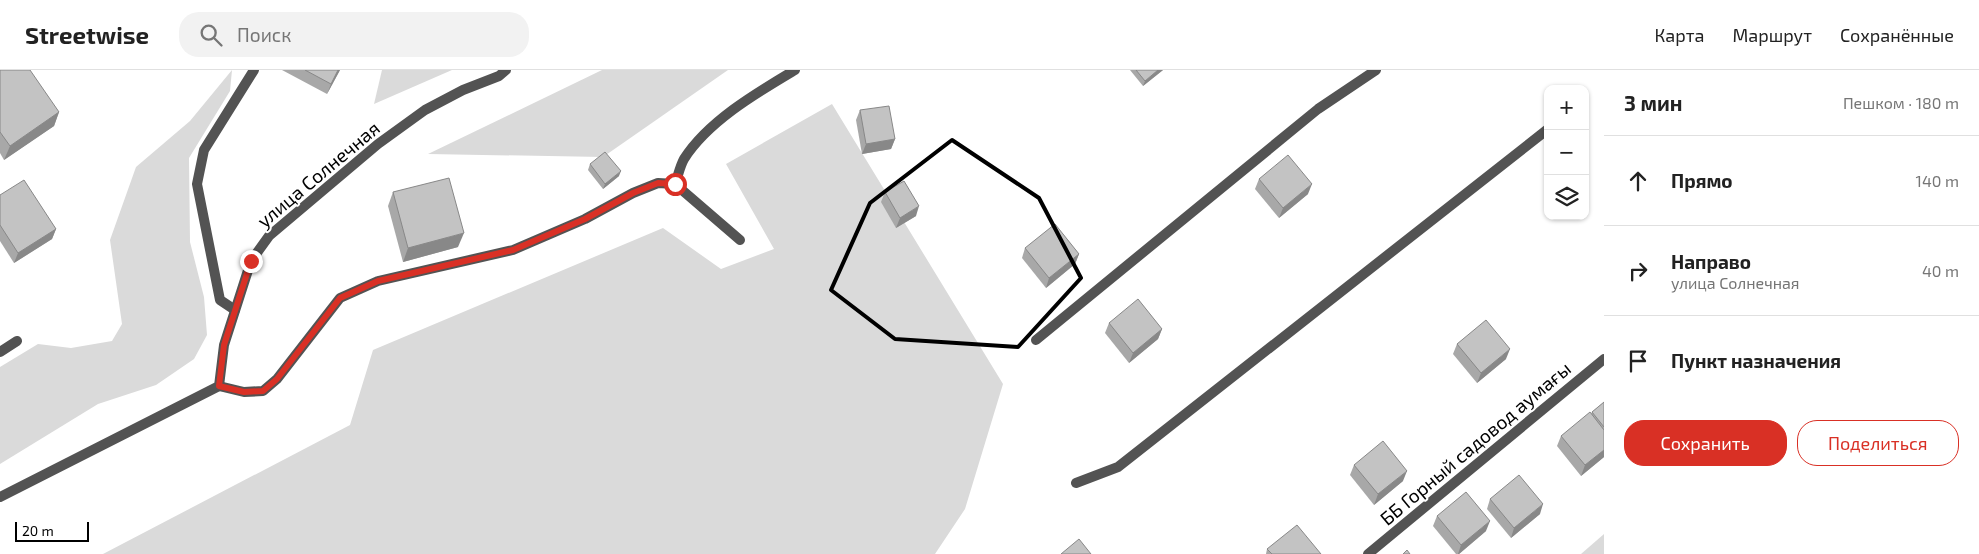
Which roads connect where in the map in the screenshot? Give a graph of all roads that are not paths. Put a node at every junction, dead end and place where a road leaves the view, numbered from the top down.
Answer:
1 (254, 70) edge
2 (506, 70) edge
3 (795, 70) edge
4 (1376, 70) edge
5 (1547, 130) edge
6 (675, 184) junction
7 (740, 240) dead end
8 (235, 310) junction
9 (1036, 340) dead end
10 (17, 341) dead end
11 (0, 352) edge
12 (1604, 359) edge
13 (219, 386) junction
14 (1076, 483) dead end
15 (0, 498) edge
16 (1368, 554) edge

1 - 8 street
2 - 8 street, улица Солнечная
3 - 6 street
4 - 9 street
5 - 14 street
6 - 7 street
6 - 13 street
8 - 13 street, улица Солнечная
10 - 11 street
12 - 16 street, ББ Горный садовод аумағы
13 - 15 street

